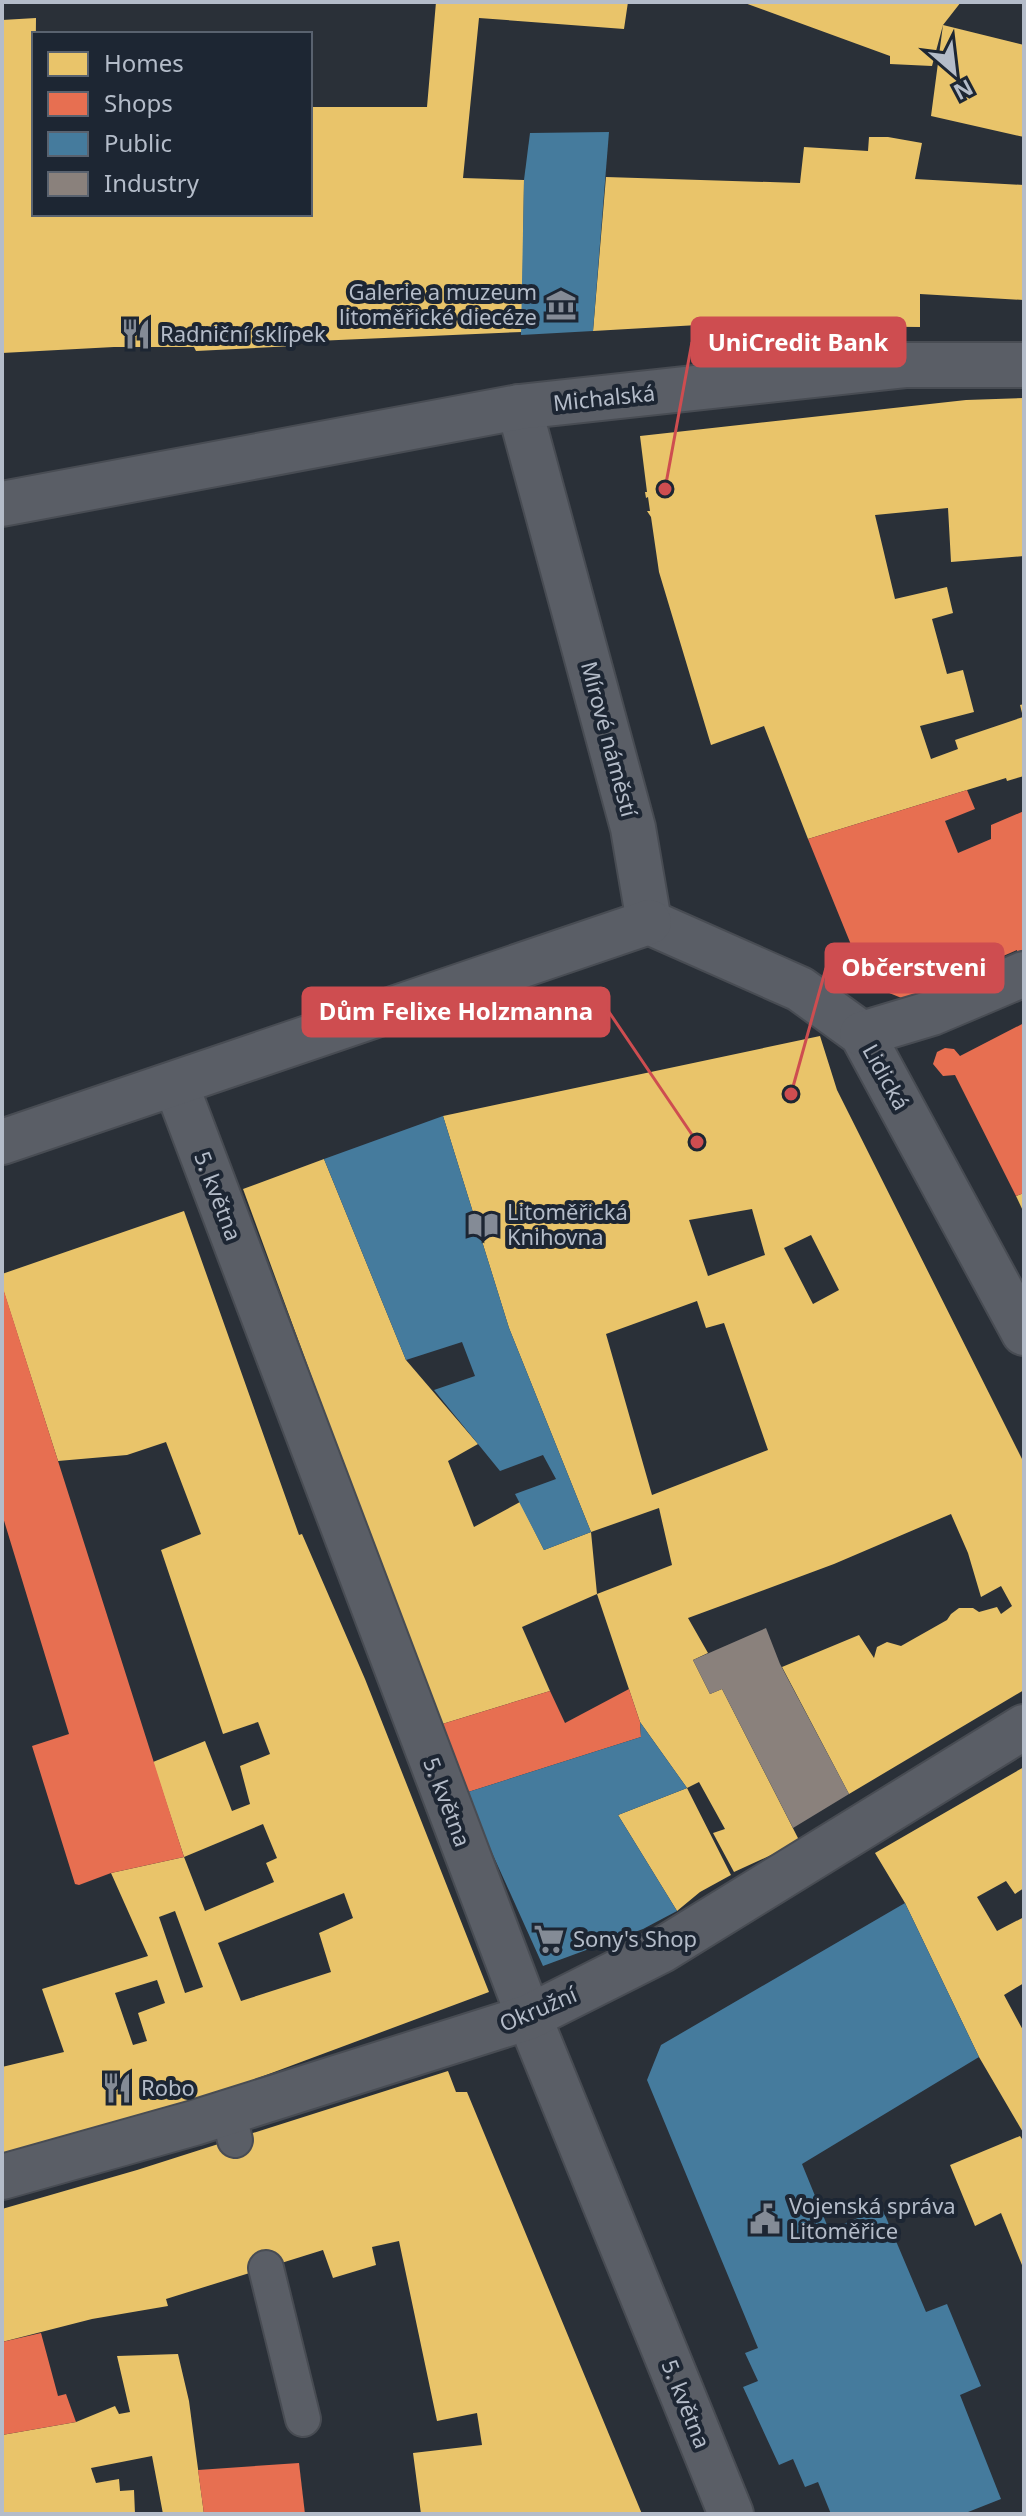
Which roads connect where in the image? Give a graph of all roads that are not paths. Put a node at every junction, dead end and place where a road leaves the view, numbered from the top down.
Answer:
1 (1024, 365) edge
2 (519, 407) junction
3 (2, 504) edge
4 (649, 922) junction
5 (1024, 974) edge
6 (862, 1034) junction
7 (176, 1085) junction
8 (2, 1142) edge
9 (1024, 1333) edge
10 (1024, 1727) edge
11 (529, 2017) junction
12 (2, 2177) edge
13 (266, 2268) dead end
14 (303, 2419) dead end
15 (731, 2514) edge

1 - 2 street, Michalská
2 - 3 street
2 - 4 street, Mírové náměstí
4 - 6 street, Lidická
4 - 7 street
5 - 6 street
6 - 9 street, Lidická
7 - 8 street
7 - 11 street, 5. května
10 - 11 street, Okružní
11 - 12 street, Okružní
11 - 15 street, 5. května
13 - 14 lane

